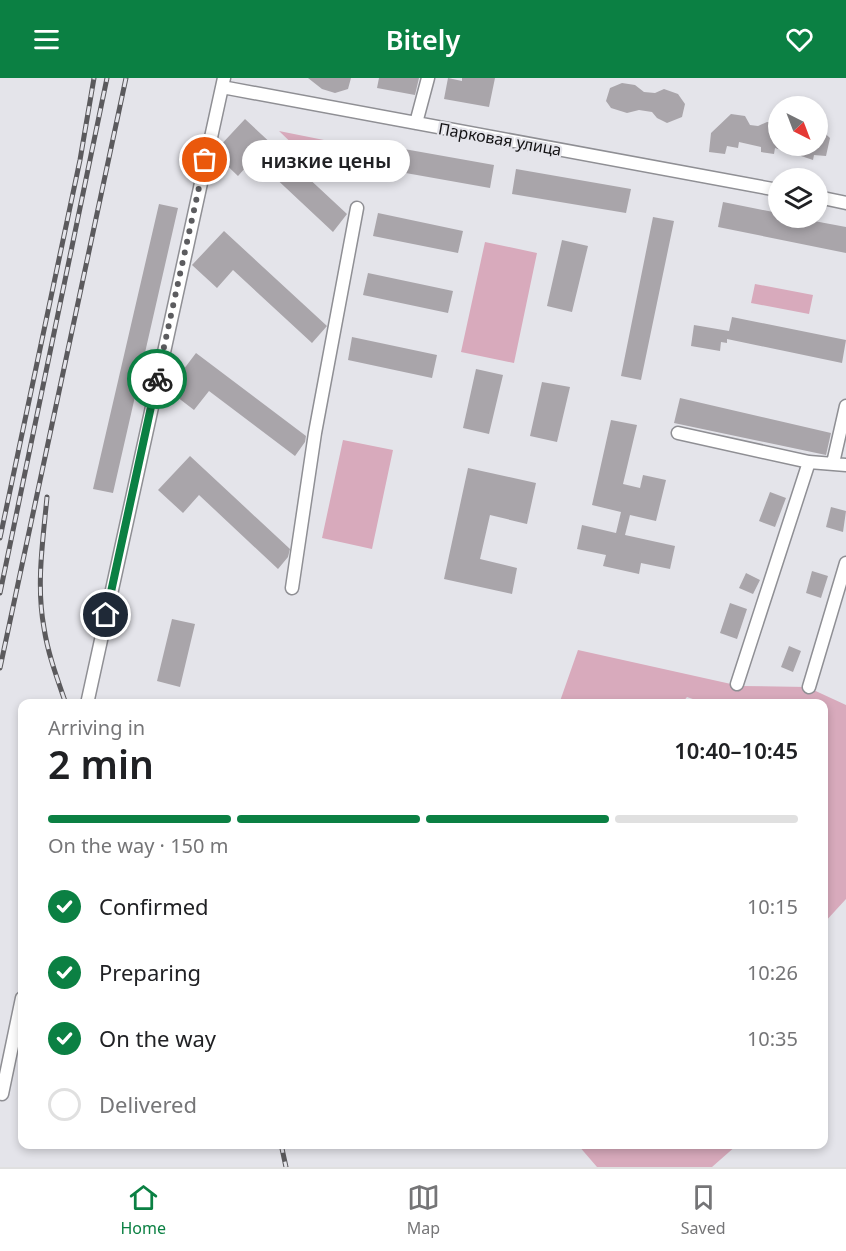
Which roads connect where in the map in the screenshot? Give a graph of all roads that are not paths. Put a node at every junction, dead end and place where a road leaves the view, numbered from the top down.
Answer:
1 (428, 78) edge
2 (223, 83) edge
3 (416, 123) junction
4 (768, 188) edge
5 (828, 200) edge
6 (846, 203) edge
7 (357, 208) dead end
8 (846, 406) edge
9 (678, 433) dead end
10 (809, 462) junction
11 (833, 463) junction
12 (846, 465) edge
13 (846, 563) edge
14 (292, 588) dead end
15 (737, 684) dead end
16 (809, 687) dead end
17 (88, 699) edge
18 (18, 1017) edge
19 (2, 1094) dead end

1 - 3 street
2 - 3 street, Парковая улица
2 - 17 street
3 - 4 street, Парковая улица
5 - 6 street
7 - 14 street
8 - 11 street
9 - 10 street
10 - 11 street
10 - 15 street
11 - 12 street
13 - 16 street
18 - 19 street

